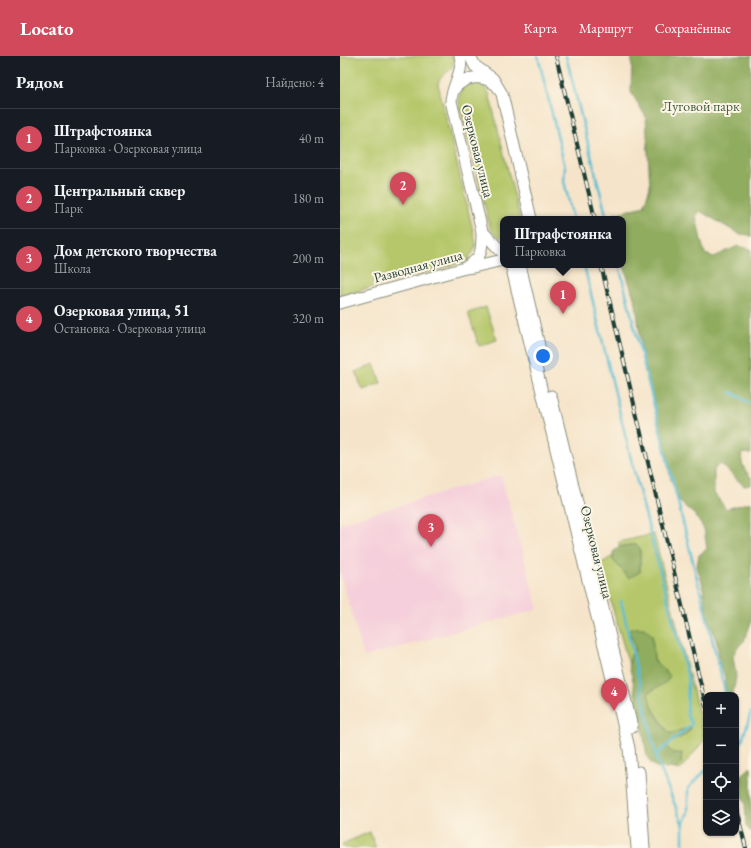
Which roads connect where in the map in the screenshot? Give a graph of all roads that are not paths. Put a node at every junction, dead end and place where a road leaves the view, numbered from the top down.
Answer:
1 (460, 56) edge
2 (470, 56) edge
3 (498, 87) junction
4 (451, 92) junction
5 (530, 216) edge
6 (482, 231) junction
7 (500, 250) edge
8 (500, 261) edge
9 (465, 268) junction
10 (513, 268) edge
11 (521, 268) edge
12 (340, 303) edge
13 (637, 848) edge
14 (644, 848) edge

1 - 4 street, Озерковая улица
2 - 3 street
3 - 4 street
3 - 5 street
4 - 6 street, Озерковая улица
6 - 7 street
6 - 9 street, Озерковая улица
8 - 9 street, Разводная улица
9 - 12 street, Разводная улица
10 - 13 street, Озерковая улица
11 - 14 street, Озерковая улица

